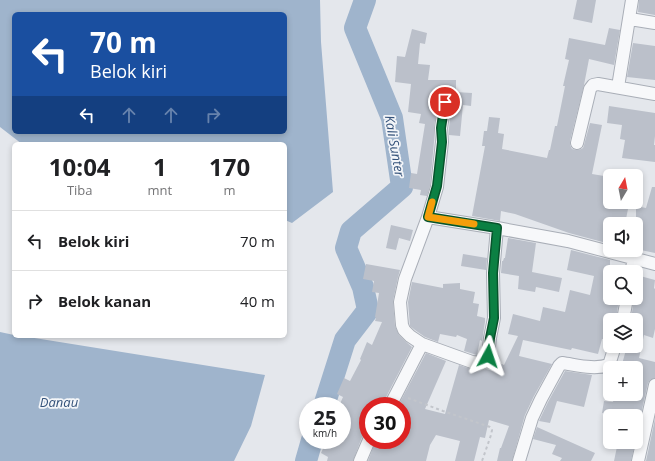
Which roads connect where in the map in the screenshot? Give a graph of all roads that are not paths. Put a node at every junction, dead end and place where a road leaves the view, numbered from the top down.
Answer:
1 (632, 0) edge
2 (630, 19) junction
3 (655, 23) edge
4 (618, 87) junction
5 (655, 94) edge
6 (445, 102) dead end
7 (577, 143) dead end
8 (428, 217) junction
9 (497, 228) junction
10 (634, 258) junction
11 (655, 264) edge
12 (633, 265) edge
13 (422, 344) junction
14 (613, 353) edge
15 (655, 385) edge
16 (394, 397) edge
17 (654, 398) edge
18 (365, 449) edge
19 (360, 461) edge
20 (519, 461) edge
21 (638, 461) edge

1 - 2 street
2 - 3 street
2 - 4 street
4 - 5 street
4 - 7 street
6 - 8 street
8 - 9 street
8 - 13 street
9 - 10 street
9 - 13 street
10 - 11 street
10 - 12 street
13 - 16 street
14 - 20 street
15 - 17 street
17 - 21 street
18 - 19 street

